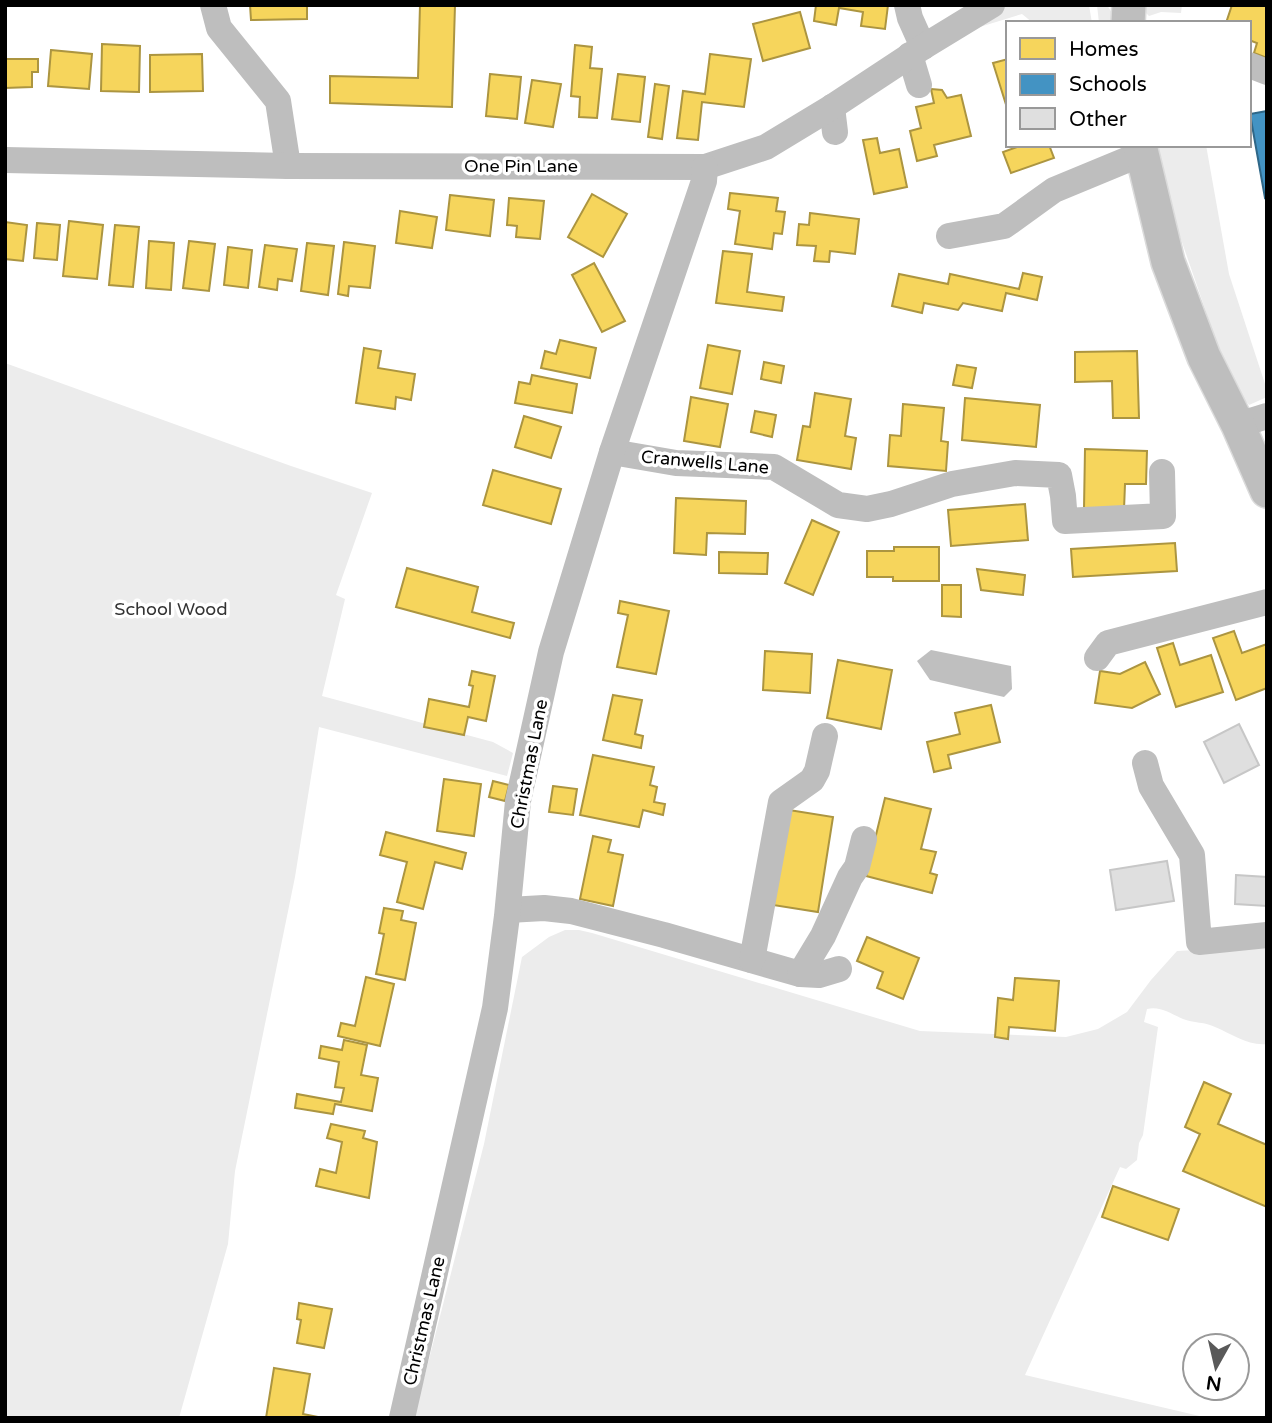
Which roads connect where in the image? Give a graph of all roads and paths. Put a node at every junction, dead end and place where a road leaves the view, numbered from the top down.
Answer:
1 (213, 5) edge
2 (907, 5) edge
3 (992, 5) edge
4 (916, 51) junction
5 (919, 85) dead end
6 (1140, 150) edge
7 (5, 160) edge
8 (288, 166) junction
9 (705, 167) junction
10 (949, 236) dead end
11 (1253, 421) edge
12 (612, 452) junction
13 (1162, 472) dead end
14 (1267, 491) edge
15 (1267, 602) edge
16 (1097, 658) dead end
17 (825, 736) dead end
18 (1145, 763) dead end
19 (864, 839) dead end
20 (508, 909) junction
21 (1267, 935) edge
22 (752, 960) junction
23 (839, 969) dead end
24 (800, 974) junction
25 (402, 1418) edge

1 - 8 street
2 - 4 street
3 - 4 street, One Pin Lane
4 - 5 street
4 - 9 street, One Pin Lane
6 - 10 street
6 - 11 main road
7 - 8 street, One Pin Lane
8 - 9 street, One Pin Lane
9 - 12 street, Christmas Lane
11 - 14 main road
12 - 13 street, Cranwells Lane
12 - 20 street, Christmas Lane
15 - 16 street
17 - 22 street
18 - 21 street
19 - 24 street
20 - 22 street
20 - 25 street, Christmas Lane
22 - 24 street
23 - 24 street

